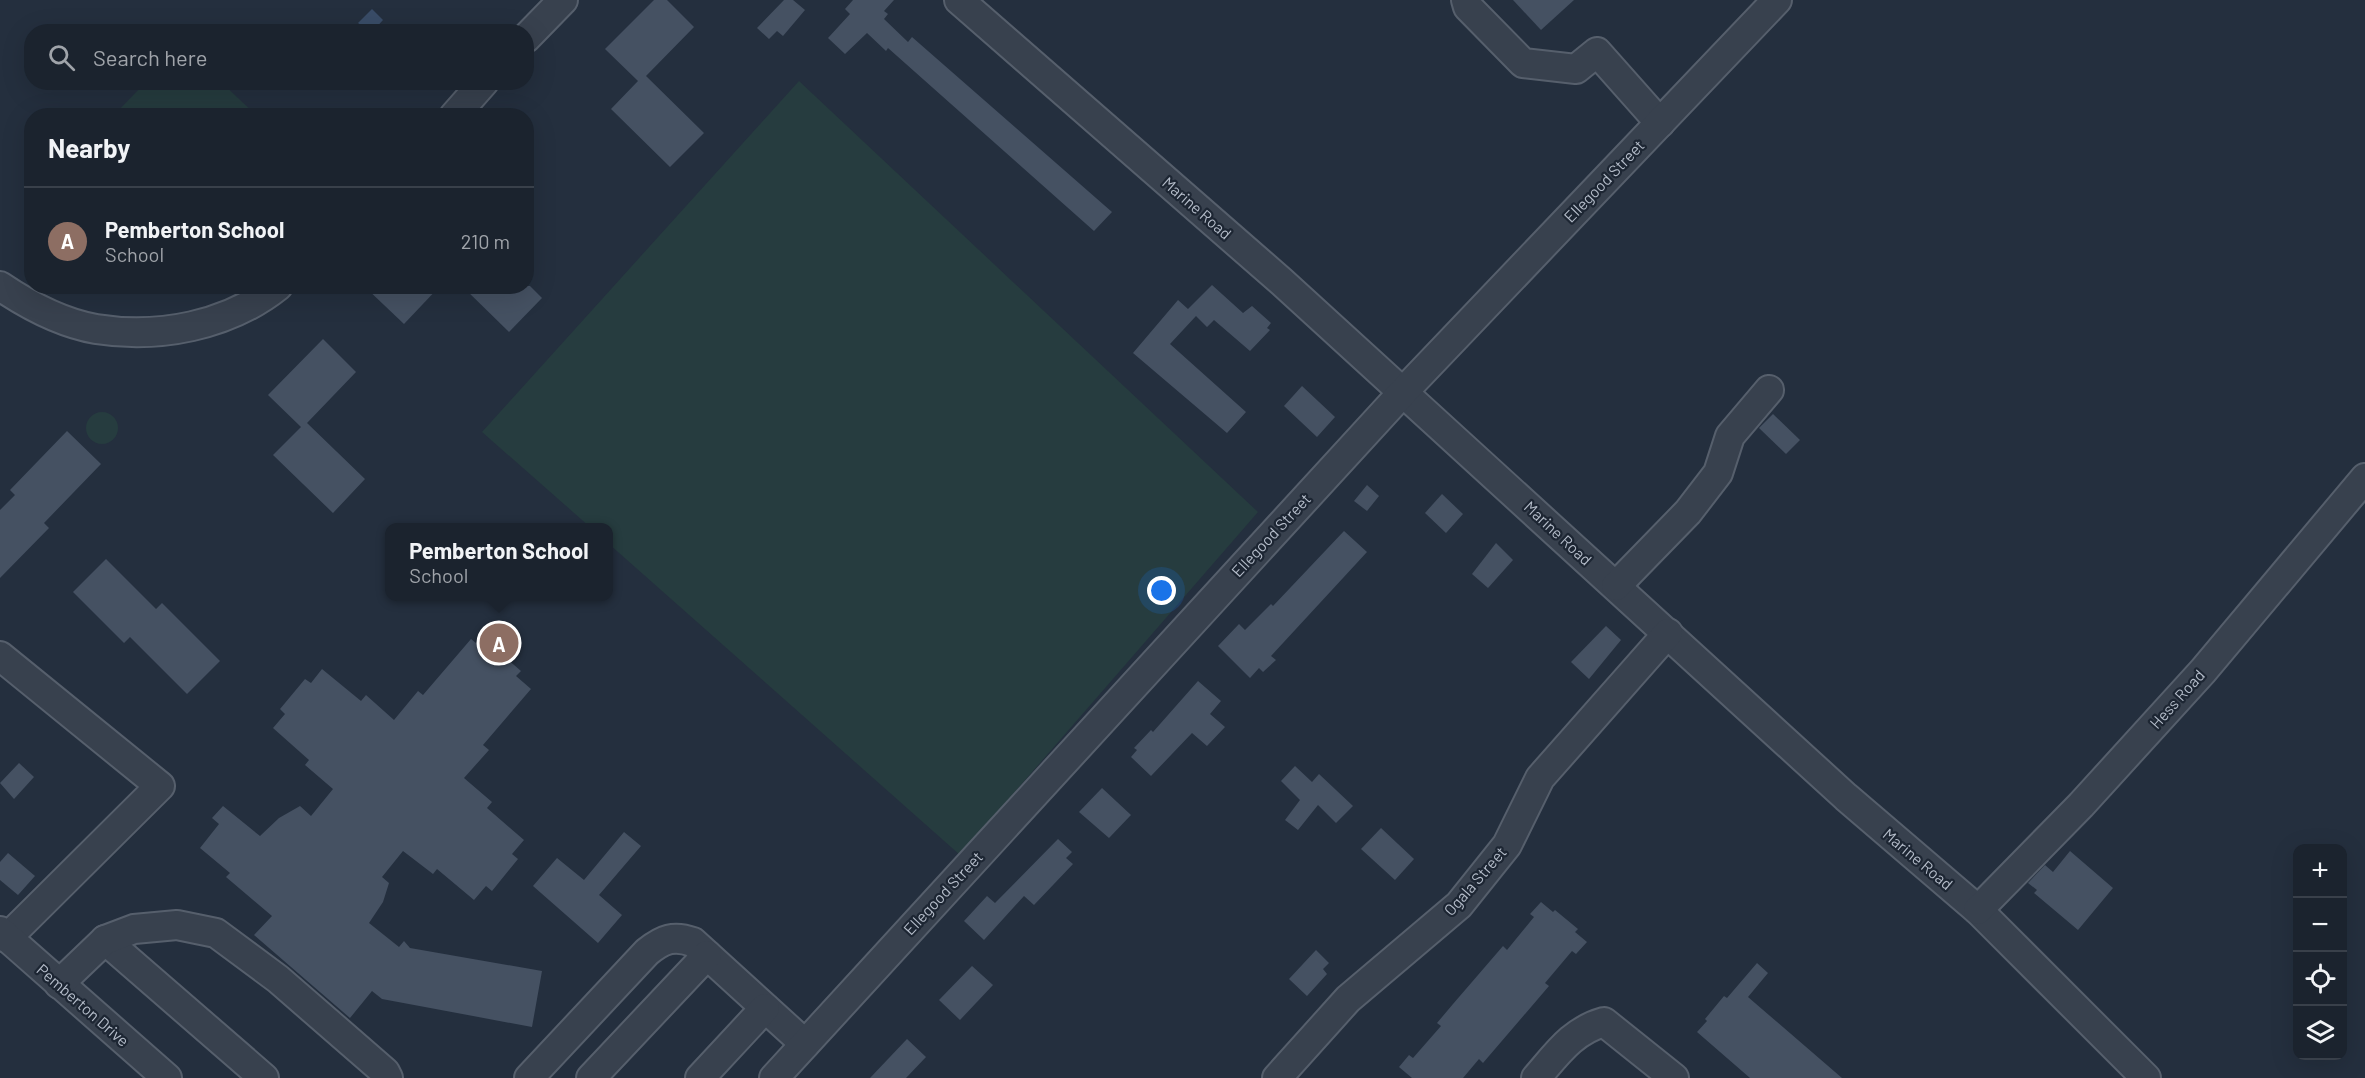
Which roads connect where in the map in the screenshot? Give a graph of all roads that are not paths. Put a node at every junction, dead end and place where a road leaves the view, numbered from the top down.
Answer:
1 (563, 0) edge
2 (959, 0) edge
3 (1466, 0) edge
4 (1777, 0) edge
5 (534, 30) edge
6 (477, 90) edge
7 (461, 108) edge
8 (1660, 123) junction
9 (0, 286) edge
10 (268, 294) edge
11 (1769, 390) dead end
12 (1404, 391) junction
13 (2365, 478) edge
14 (1616, 586) junction
15 (1668, 633) junction
16 (0, 656) edge
17 (1977, 910) junction
18 (4, 935) edge
19 (105, 940) junction
20 (707, 955) junction
21 (59, 984) junction
22 (765, 1008) junction
23 (805, 1044) junction
24 (160, 1076) edge
25 (264, 1078) edge
26 (388, 1078) edge
27 (530, 1078) edge
28 (591, 1078) edge
29 (700, 1078) edge
30 (774, 1078) edge
31 (1277, 1078) edge
32 (1536, 1078) edge
33 (1674, 1078) edge
34 (2146, 1078) edge

1 - 5 street
2 - 12 street, Marine Road
3 - 8 street
4 - 8 street, Ellegood Street
6 - 7 street
8 - 12 street, Ellegood Street
9 - 10 street
11 - 14 street
12 - 14 street, Marine Road
12 - 23 street, Ellegood Street
13 - 17 street, Hess Road
14 - 15 street, Marine Road
15 - 17 street, Marine Road
15 - 31 street, Ogala Street
16 - 18 street
17 - 34 street, Marine Road
18 - 21 street, Pemberton Drive
19 - 21 street
19 - 25 street
19 - 26 street
20 - 22 street
20 - 27 street
20 - 28 street
21 - 24 street, Pemberton Drive
22 - 23 street
22 - 29 street
23 - 30 street, Ellegood Street
32 - 33 street

